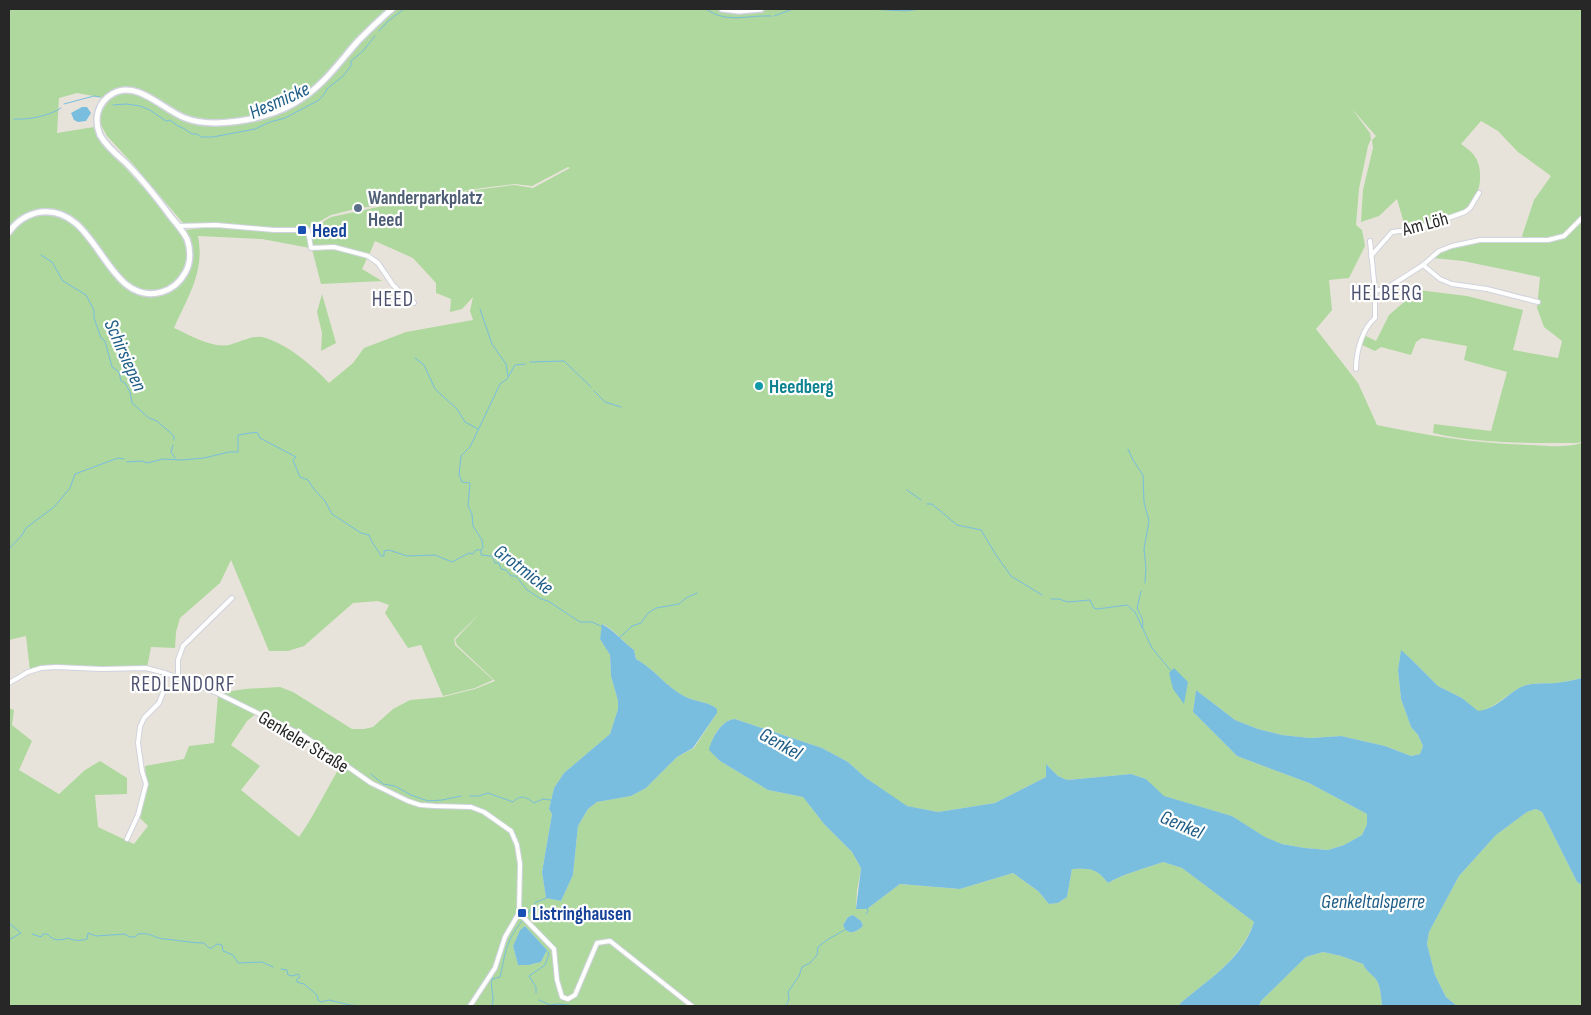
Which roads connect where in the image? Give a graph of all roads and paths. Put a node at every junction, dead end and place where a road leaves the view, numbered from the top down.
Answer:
1 (392, 9) edge
2 (722, 9) edge
3 (761, 9) edge
4 (1479, 193) dead end
5 (1582, 218) edge
6 (178, 226) junction
7 (9, 232) edge
8 (1370, 241) dead end
9 (1371, 256) junction
10 (1423, 265) junction
11 (1375, 291) junction
12 (1538, 302) dead end
13 (414, 303) dead end
14 (1356, 370) dead end
15 (232, 598) dead end
16 (165, 673) junction
17 (178, 677) junction
18 (9, 683) edge
19 (127, 840) dead end
20 (519, 913) junction
21 (470, 1006) edge
22 (692, 1006) edge

1 - 6 main road
2 - 3 main road
4 - 9 street, Am Löh
5 - 10 street
6 - 7 main road
6 - 13 street
8 - 9 street
9 - 11 street
10 - 11 street
10 - 12 street
11 - 14 street
15 - 17 street
16 - 17 street, Genkeler Straße
16 - 18 street, Genkeler Straße
16 - 19 street
17 - 20 street, Genkeler Straße
20 - 21 street
20 - 22 street

